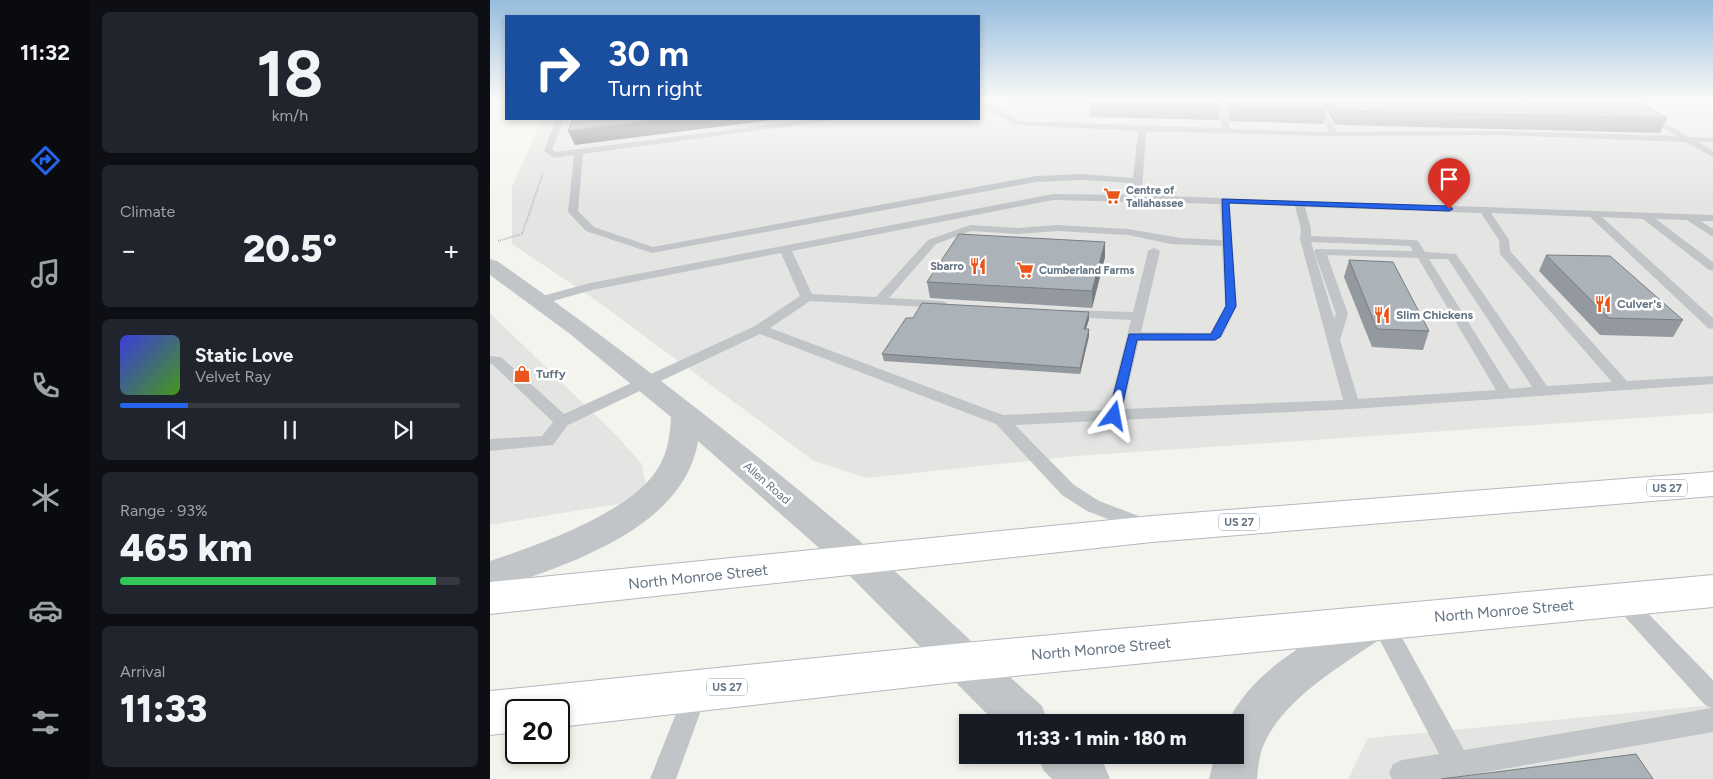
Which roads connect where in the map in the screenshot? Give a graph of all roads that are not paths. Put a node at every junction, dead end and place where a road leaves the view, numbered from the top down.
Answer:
1 (554, 135) edge
2 (711, 135) edge
3 (1141, 135) edge
4 (1572, 135) edge
5 (1681, 135) edge
6 (1687, 139) junction
7 (1713, 140) edge
8 (578, 154) junction
9 (1713, 154) edge
10 (1138, 181) junction
11 (1136, 198) junction
12 (1225, 201) junction
13 (1298, 204) junction
14 (1484, 210) junction
15 (1593, 214) junction
16 (1646, 216) junction
17 (1689, 217) junction
18 (886, 218) junction
19 (1713, 218) edge
20 (1713, 234) edge
21 (1305, 239) junction
22 (1227, 243) junction
23 (785, 249) junction
24 (1154, 251) dead end
25 (1421, 255) junction
26 (1713, 268) edge
27 (493, 271) edge
28 (806, 297) junction
29 (539, 301) junction
30 (880, 301) junction
31 (959, 306) edge
32 (1059, 312) edge
33 (1138, 316) junction
34 (1713, 325) edge
35 (760, 329) junction
36 (1133, 336) junction
37 (1334, 339) junction
38 (490, 360) edge
39 (1713, 380) edge
40 (646, 382) junction
41 (1624, 387) junction
42 (1543, 392) junction
43 (1506, 394) junction
44 (1352, 404) junction
45 (686, 414) junction
46 (1114, 416) junction
47 (1002, 420) junction
48 (562, 421) junction
49 (490, 445) edge
50 (1713, 484) edge
51 (1152, 529) junction
52 (856, 559) junction
53 (490, 576) edge
54 (1713, 591) edge
55 (490, 598) edge
56 (1622, 600) junction
57 (1376, 623) junction
58 (964, 662) junction
59 (696, 690) junction
60 (1713, 697) edge
61 (490, 713) edge
62 (1018, 714) edge
63 (1713, 720) edge
64 (1070, 764) edge
65 (1458, 764) junction
66 (663, 779) edge
67 (1086, 779) edge
68 (1232, 779) edge
69 (1405, 779) edge

1 - 8 lane
2 - 8 lane
3 - 10 lane
4 - 6 lane
5 - 6 lane
6 - 7 lane
6 - 9 lane
8 - 18 lane
10 - 11 lane
10 - 18 lane
11 - 12 lane
11 - 18 lane
12 - 13 lane
12 - 22 lane
13 - 14 lane
13 - 21 lane
14 - 15 lane
14 - 41 lane
15 - 16 lane
15 - 34 lane
16 - 17 lane
16 - 26 lane
17 - 19 lane
17 - 20 lane
18 - 23 lane
21 - 25 lane
21 - 37 lane
22 - 30 lane
22 - 36 lane
23 - 28 lane
23 - 29 lane
24 - 33 lane
25 - 37 lane
25 - 42 lane
25 - 43 lane
27 - 29 street, Allen Road
28 - 30 lane
28 - 35 lane
29 - 40 street, Allen Road
30 - 31 lane
32 - 33 lane
33 - 36 lane
35 - 40 lane
35 - 47 lane
36 - 46 lane
37 - 44 lane
38 - 48 lane
39 - 41 lane
40 - 45 street, Allen Road
40 - 48 lane
41 - 42 lane
42 - 43 lane
43 - 44 lane
44 - 46 lane
45 - 52 street, Allen Road
45 - 53 street
46 - 47 lane
47 - 51 lane
48 - 49 lane
50 - 51 main road, North Monroe Street / US 27
51 - 52 main road, North Monroe Street / US 27
52 - 55 main road, North Monroe Street / US 27
52 - 58 street, Allen Road
54 - 56 main road, North Monroe Street / US 27
56 - 57 main road, North Monroe Street / US 27
56 - 60 lane
57 - 58 main road, North Monroe Street / US 27
57 - 65 lane
57 - 68 street
58 - 59 main road, North Monroe Street / US 27
58 - 62 street, Allen Road
59 - 61 main road, North Monroe Street / US 27
59 - 66 lane
63 - 65 lane
64 - 67 street
65 - 69 lane

